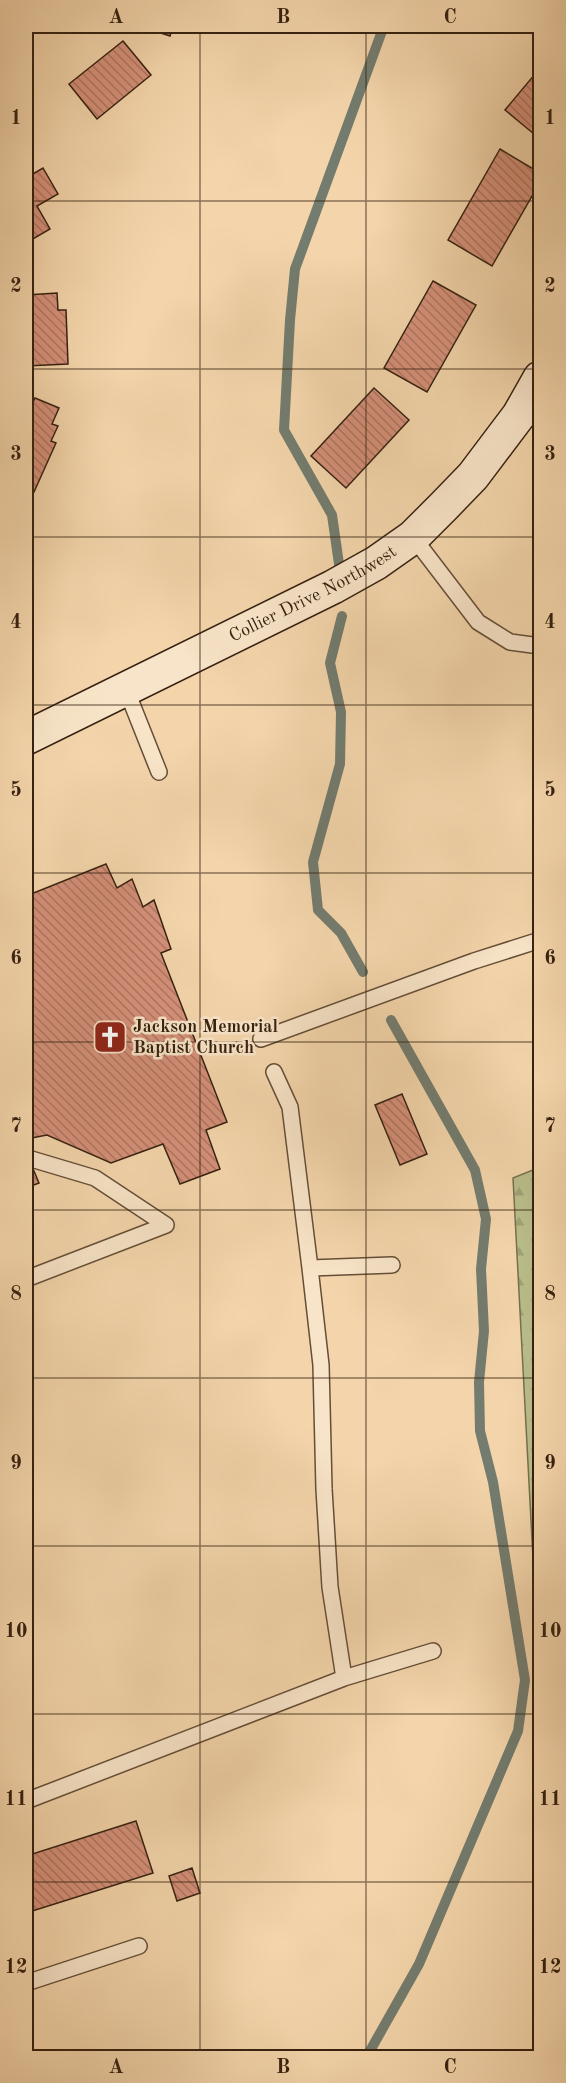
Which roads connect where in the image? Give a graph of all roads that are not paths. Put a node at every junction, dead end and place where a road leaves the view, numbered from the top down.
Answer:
1 (540, 378) edge
2 (413, 537) junction
3 (540, 646) edge
4 (126, 689) junction
5 (26, 738) edge
6 (159, 772) dead end
7 (540, 940) edge
8 (261, 1039) dead end
9 (274, 1072) dead end
10 (28, 1158) dead end
11 (392, 1265) dead end
12 (310, 1268) junction
13 (26, 1279) edge
14 (433, 1651) dead end
15 (344, 1678) junction
16 (26, 1801) edge
17 (139, 1946) dead end
18 (26, 1983) edge

1 - 2 main road, Collier Drive Northwest
2 - 3 lane
2 - 4 main road, Collier Drive Northwest
4 - 5 main road, Collier Drive Northwest
4 - 6 lane
7 - 8 lane
9 - 12 lane
10 - 13 lane
11 - 12 lane
12 - 15 lane
14 - 15 lane
15 - 16 lane
17 - 18 lane

